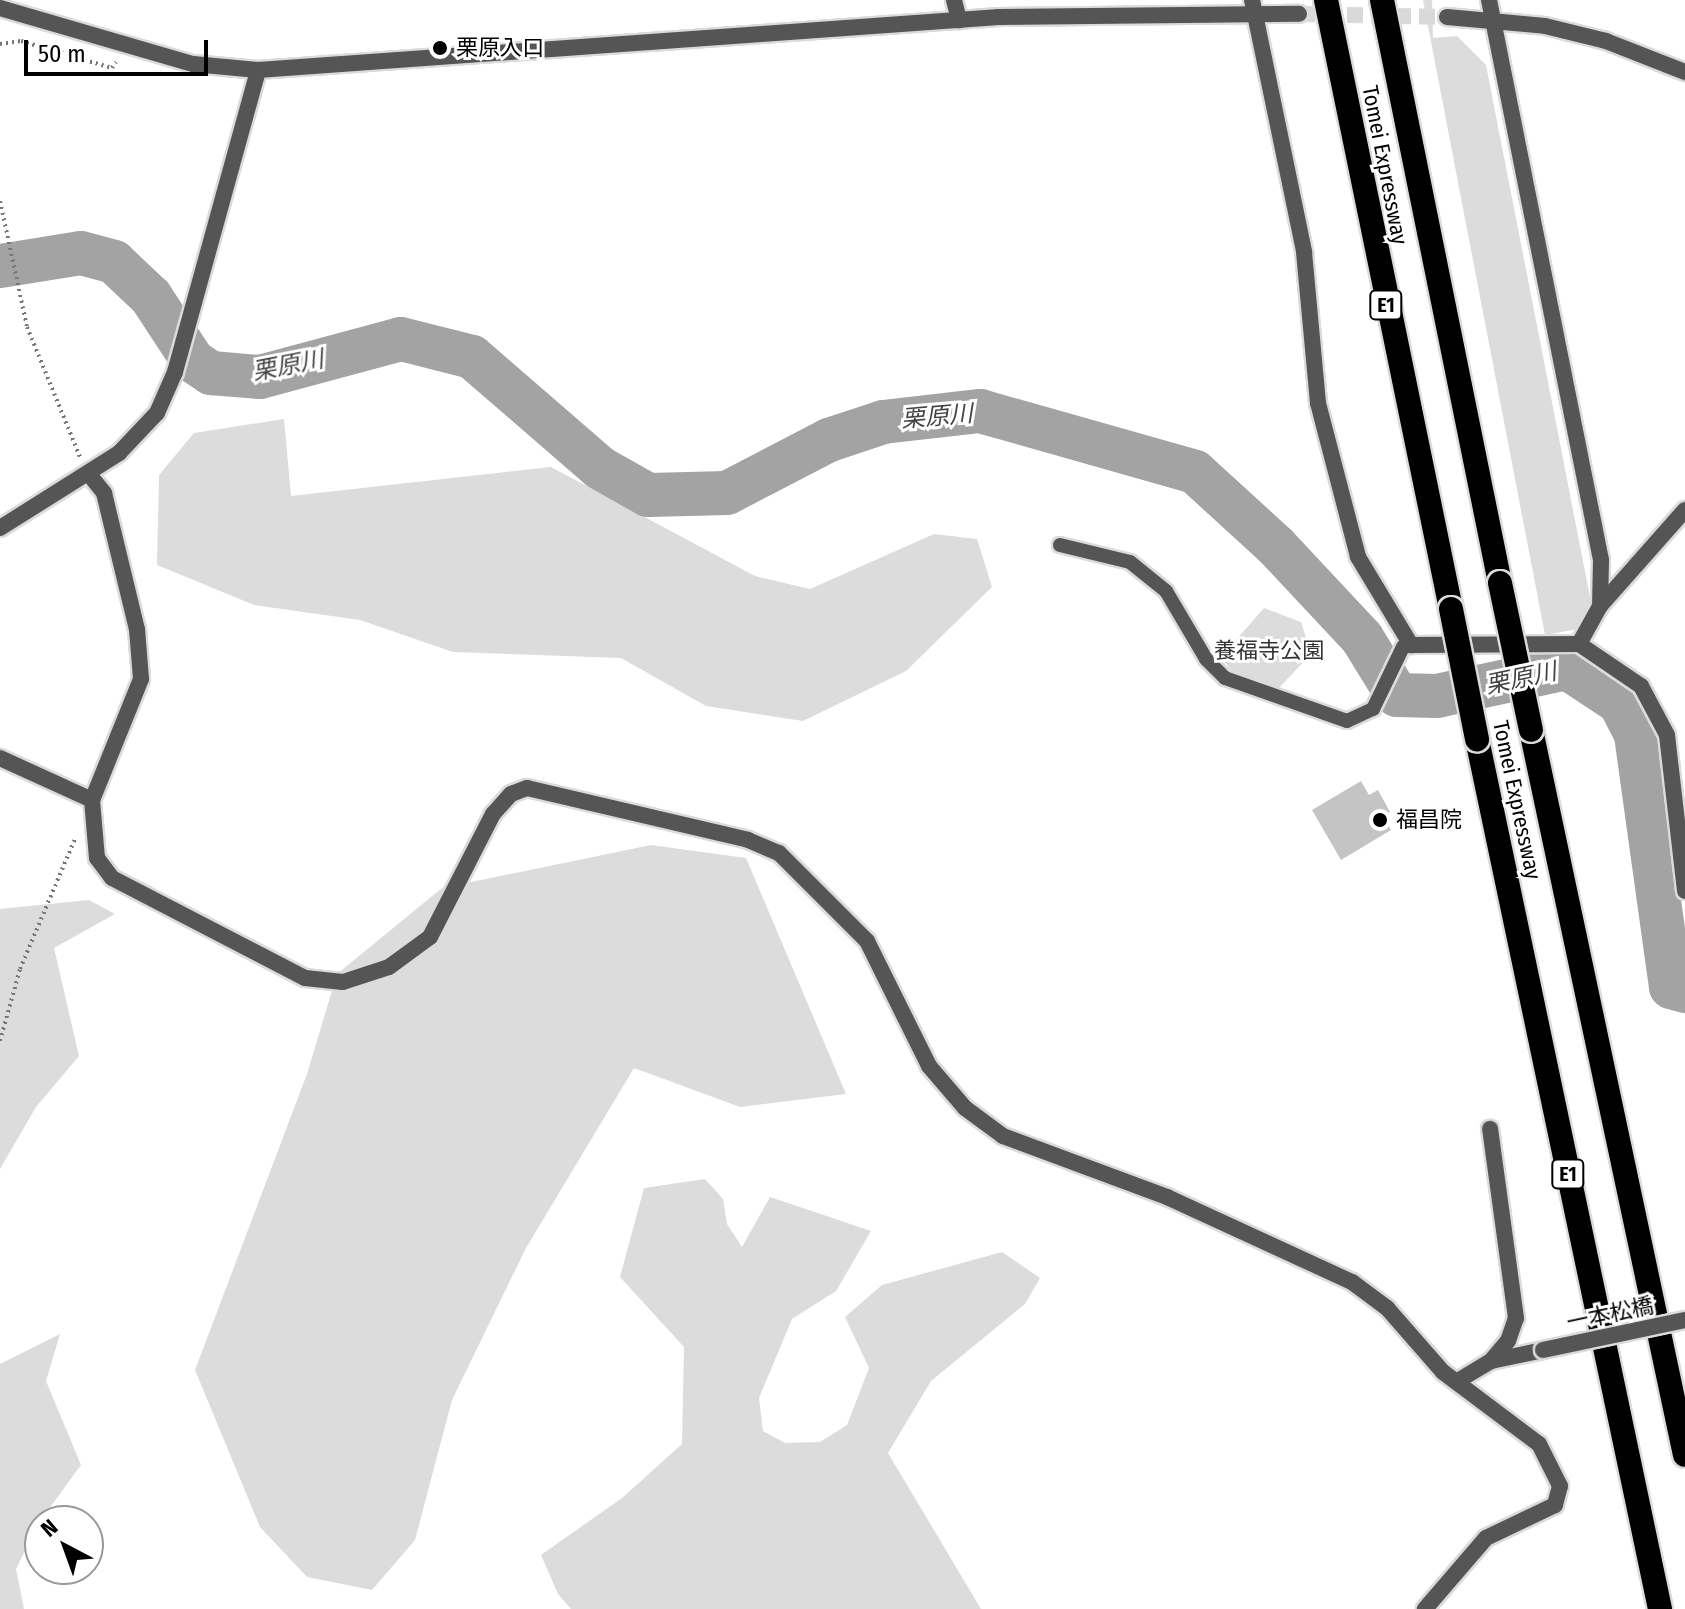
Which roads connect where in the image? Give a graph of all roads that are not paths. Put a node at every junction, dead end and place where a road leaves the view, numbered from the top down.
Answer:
1 (954, 0) edge
2 (1326, 0) edge
3 (1382, 0) edge
4 (1489, 0) edge
5 (1253, 6) edge
6 (0, 8) edge
7 (1299, 14) tunnel mouth
8 (1447, 17) tunnel mouth
9 (1491, 18) junction
10 (959, 20) junction
11 (258, 70) junction
12 (1685, 72) edge
13 (88, 473) junction
14 (1685, 510) edge
15 (0, 528) edge
16 (1060, 545) dead end
17 (1600, 606) junction
18 (1579, 644) junction
19 (1407, 646) junction
20 (0, 758) edge
21 (92, 800) junction
22 (1680, 805) edge
23 (1685, 891) edge
24 (1490, 1129) dead end
25 (1685, 1320) edge
26 (1491, 1361) junction
27 (1456, 1382) junction
28 (1685, 1455) edge
29 (1425, 1609) edge
30 (1660, 1609) edge

1 - 10 street
2 - 30 highway, Tomei Expressway / E1, bridge
3 - 28 highway, Tomei Expressway, bridge
4 - 9 street
5 - 7 street
5 - 10 street
5 - 19 street
6 - 11 street
8 - 9 street
9 - 12 street
9 - 17 street
10 - 11 street
11 - 13 street
13 - 15 street
13 - 21 street
14 - 17 street
16 - 19 lane
17 - 18 street
18 - 19 street
18 - 22 street
20 - 21 street
21 - 27 street
22 - 23 street
24 - 26 street
25 - 26 street, 一本松橋, bridge
26 - 27 street
27 - 29 street

